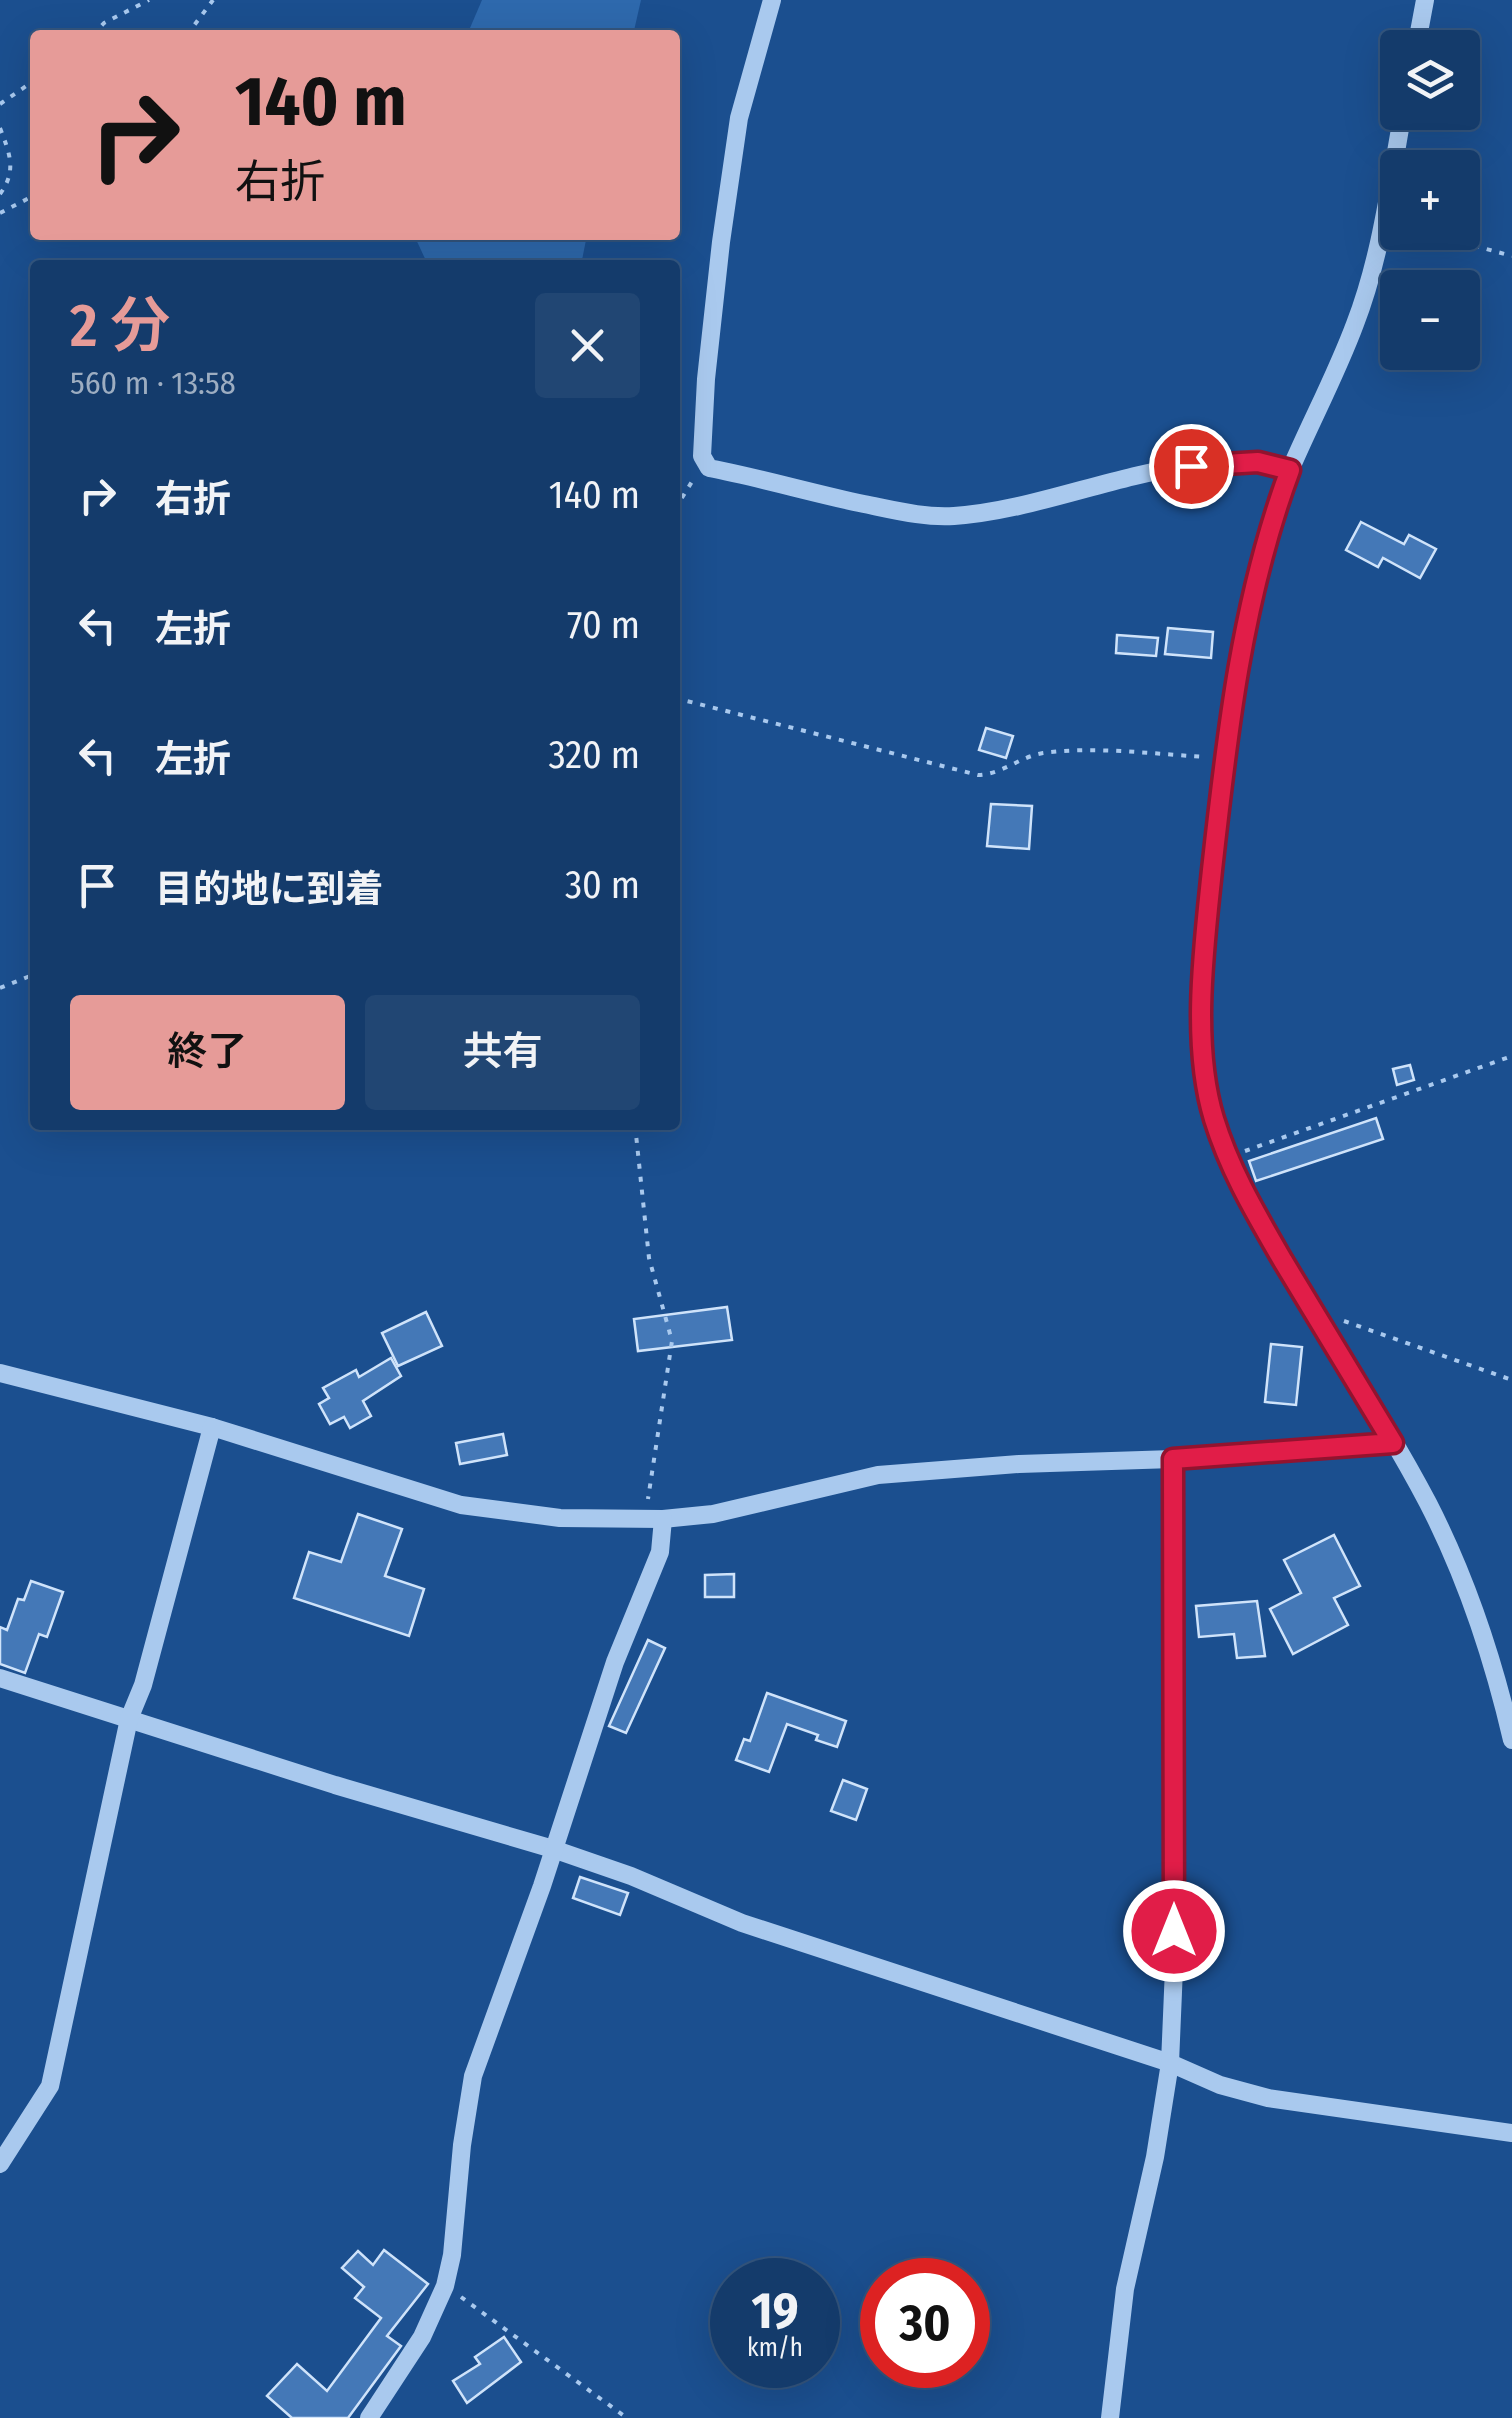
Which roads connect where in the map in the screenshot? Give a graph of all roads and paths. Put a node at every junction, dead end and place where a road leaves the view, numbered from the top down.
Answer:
1 (149, 0) edge
2 (213, 0) edge
3 (772, 0) edge
4 (1425, 0) edge
5 (98, 30) edge
6 (192, 30) edge
7 (1419, 30) edge
8 (30, 83) edge
9 (0, 104) edge
10 (0, 128) edge
11 (1400, 130) edge
12 (0, 194) edge
13 (30, 198) edge
14 (0, 213) edge
15 (1480, 247) edge
16 (1512, 256) edge
17 (709, 468) junction
18 (1290, 470) junction
19 (680, 501) edge
20 (680, 699) edge
21 (1224, 758) junction
22 (30, 976) edge
23 (0, 988) edge
24 (1512, 1056) edge
25 (635, 1130) edge
26 (1226, 1158) junction
27 (1314, 1316) junction
28 (0, 1374) edge
29 (1512, 1380) edge
30 (212, 1428) junction
31 (1393, 1443) junction
32 (1173, 1459) junction
33 (654, 1519) junction
34 (0, 1678) edge
35 (129, 1720) junction
36 (1512, 1740) edge
37 (552, 1849) junction
38 (1170, 2062) junction
39 (1512, 2133) edge
40 (0, 2164) edge
41 (445, 2286) junction
42 (369, 2418) edge
43 (628, 2418) edge
44 (1110, 2418) edge

1 - 5 path
2 - 6 path
3 - 17 street
4 - 7 street
8 - 9 path
10 - 12 path
11 - 18 street
13 - 14 path
15 - 16 path
17 - 18 street
17 - 19 path
18 - 21 street
20 - 21 path
21 - 26 street
22 - 23 path
24 - 26 path
25 - 33 path
26 - 27 street
27 - 29 path
27 - 31 street
28 - 30 street
30 - 33 street
30 - 35 street
31 - 32 street
31 - 36 street
32 - 33 street
32 - 38 street
33 - 37 street
34 - 35 street
35 - 37 street
35 - 40 street
37 - 38 street
37 - 41 street
38 - 39 street
38 - 44 street
41 - 42 street
41 - 43 path

